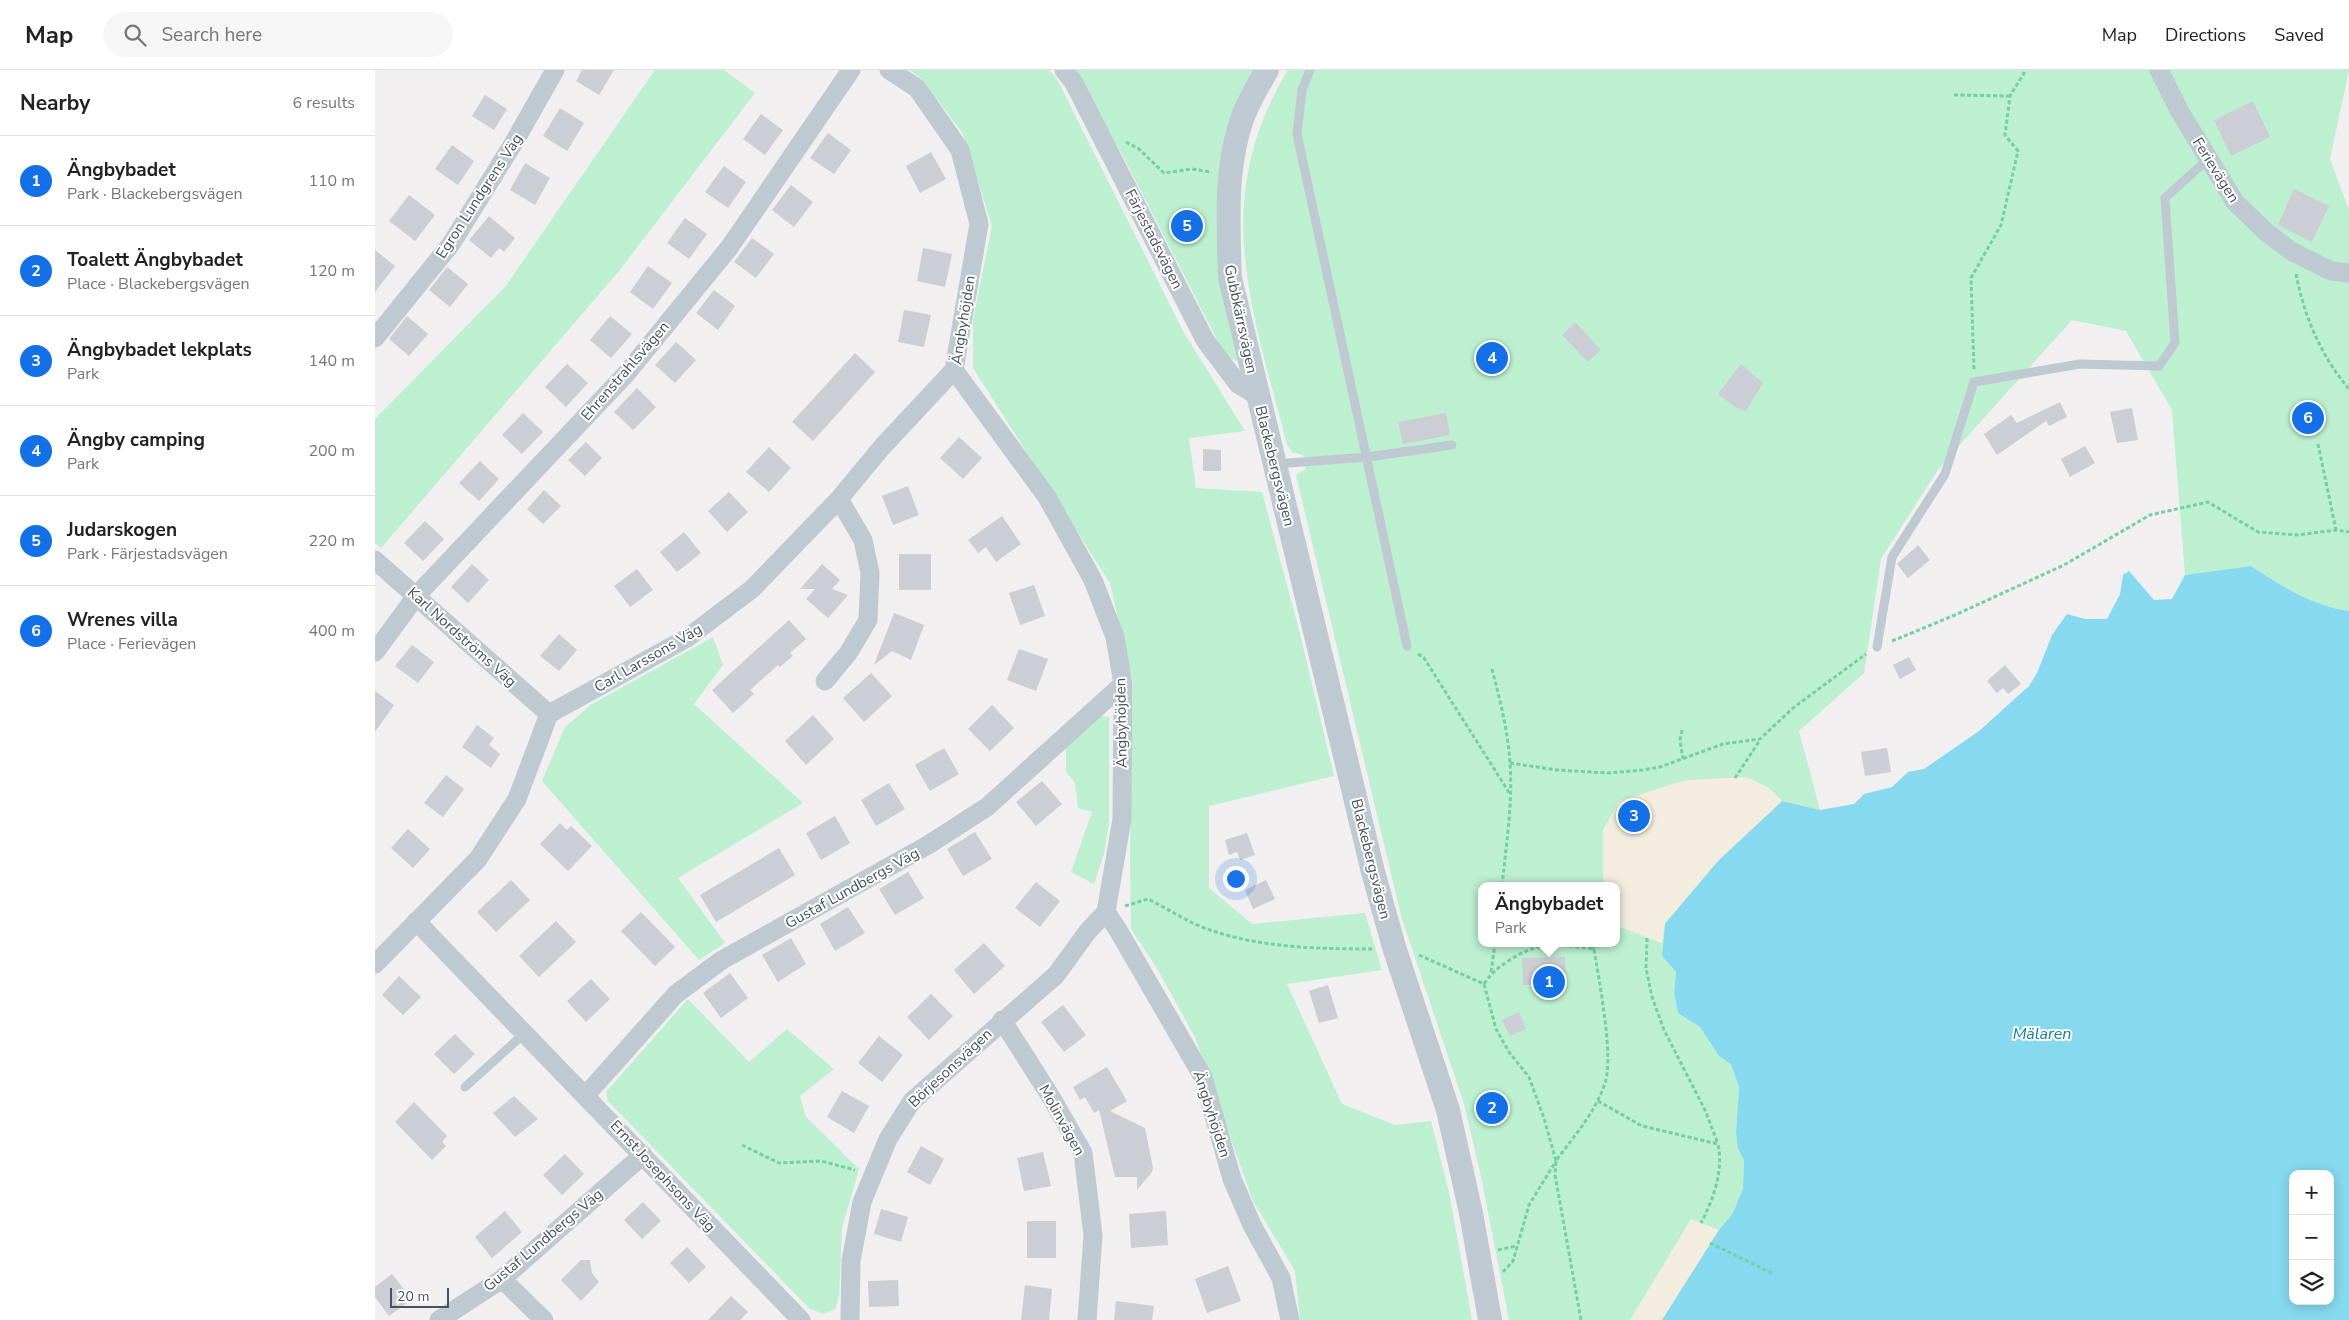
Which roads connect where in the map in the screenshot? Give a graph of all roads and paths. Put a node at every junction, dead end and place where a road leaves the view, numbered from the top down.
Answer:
1 (555, 70) edge
2 (851, 70) edge
3 (889, 70) edge
4 (1064, 70) edge
5 (1267, 70) edge
6 (1310, 70) edge
7 (2026, 70) edge
8 (2159, 70) edge
9 (1954, 95) dead end
10 (2010, 96) junction
11 (1097, 127) junction
12 (2209, 158) junction
13 (1214, 172) dead end
14 (2291, 251) junction
15 (2349, 273) edge
16 (375, 338) edge
17 (954, 370) junction
18 (1975, 382) junction
19 (2349, 389) edge
20 (1258, 396) junction
21 (2318, 444) dead end
22 (1452, 446) dead end
23 (1368, 457) junction
24 (1274, 464) junction
25 (839, 498) junction
26 (2336, 530) junction
27 (2349, 532) edge
28 (375, 560) edge
29 (417, 595) junction
30 (1407, 646) joint
31 (1877, 647) junction
32 (375, 652) edge
33 (1492, 669) dead end
34 (825, 681) dead end
35 (1123, 684) junction
36 (549, 714) junction
37 (1682, 730) dead end
38 (1760, 739) junction
39 (1683, 759) junction
40 (1510, 763) junction
41 (1735, 778) dead end
42 (1510, 795) junction
43 (1502, 882) edge
44 (1106, 912) junction
45 (417, 922) junction
46 (1647, 938) dead end
47 (1494, 947) edge
48 (1538, 947) edge
49 (1576, 947) edge
50 (1591, 947) edge
51 (1387, 948) junction
52 (1594, 949) junction
53 (375, 964) edge
54 (1491, 972) junction
55 (1484, 984) junction
56 (1002, 1020) junction
57 (525, 1033) junction
58 (465, 1088) dead end
59 (586, 1095) junction
60 (1598, 1101) junction
61 (1717, 1144) junction
62 (743, 1145) dead end
63 (643, 1155) junction
64 (1556, 1161) junction
65 (873, 1175) junction
66 (1701, 1223) dead end
67 (1710, 1243) dead end
68 (1517, 1246) junction
69 (1493, 1252) dead end
70 (1482, 1273) junction
71 (1774, 1274) dead end
72 (502, 1279) junction
73 (439, 1320) edge
74 (544, 1320) edge
75 (801, 1320) edge
76 (850, 1320) edge
77 (1087, 1320) edge
78 (1290, 1320) edge
79 (1490, 1320) edge
80 (1581, 1320) edge

1 - 16 street, Egron Lundgrens Väg
2 - 29 street, Ehrenstrahlsvägen
3 - 17 street, Ängbyhöjden
4 - 11 street, Färjestadsvägen
5 - 20 street, Gubbkärrsvägen
6 - 23 lane
7 - 10 path
8 - 12 street, Ferievägen
9 - 10 path
10 - 18 path
11 - 13 path
11 - 20 street, Färjestadsvägen
12 - 14 street, Ferievägen
12 - 18 lane
14 - 15 street, Ferievägen
14 - 19 path
17 - 25 street, Carl Larssons Väg
17 - 35 street, Ängbyhöjden
18 - 31 lane
20 - 24 street, Blackebergsvägen
21 - 26 path
22 - 23 lane
23 - 24 lane
23 - 30 lane
24 - 51 street, Blackebergsvägen
25 - 34 street
25 - 36 street, Carl Larssons Väg
26 - 27 path
26 - 31 path
28 - 29 street, Karl Nordströms Väg
29 - 32 street, Ehrenstrahlsvägen
29 - 36 street, Karl Nordströms Väg
30 - 42 path
31 - 38 path
33 - 40 path
35 - 44 street, Ängbyhöjden
35 - 59 street, Gustaf Lundbergs Väg
36 - 45 street
37 - 39 path
38 - 39 path
38 - 41 path
39 - 40 path
40 - 42 path
42 - 43 path
44 - 51 path
44 - 56 street, Börjesonsvägen
44 - 78 street, Ängbyhöjden
45 - 53 street
45 - 57 street, Ernst Josephsons Väg
46 - 61 path
47 - 54 path
48 - 54 path
49 - 52 path
50 - 52 path
51 - 55 path
51 - 70 street, Blackebergsvägen
52 - 60 path
54 - 55 path
55 - 64 path
56 - 65 street, Börjesonsvägen
56 - 77 street, Molinvägen
57 - 58 lane
57 - 59 street, Ernst Josephsons Väg
59 - 63 street, Ernst Josephsons Väg
60 - 61 path
60 - 64 path
61 - 66 path
62 - 65 path
63 - 72 street, Gustaf Lundbergs Väg
63 - 75 street, Ernst Josephsons Väg
64 - 68 path
64 - 80 path
65 - 76 street, Börjesonsvägen
67 - 71 path
68 - 69 path
68 - 70 path
70 - 79 street, Blackebergsvägen
72 - 73 street, Gustaf Lundbergs Väg
72 - 74 street

